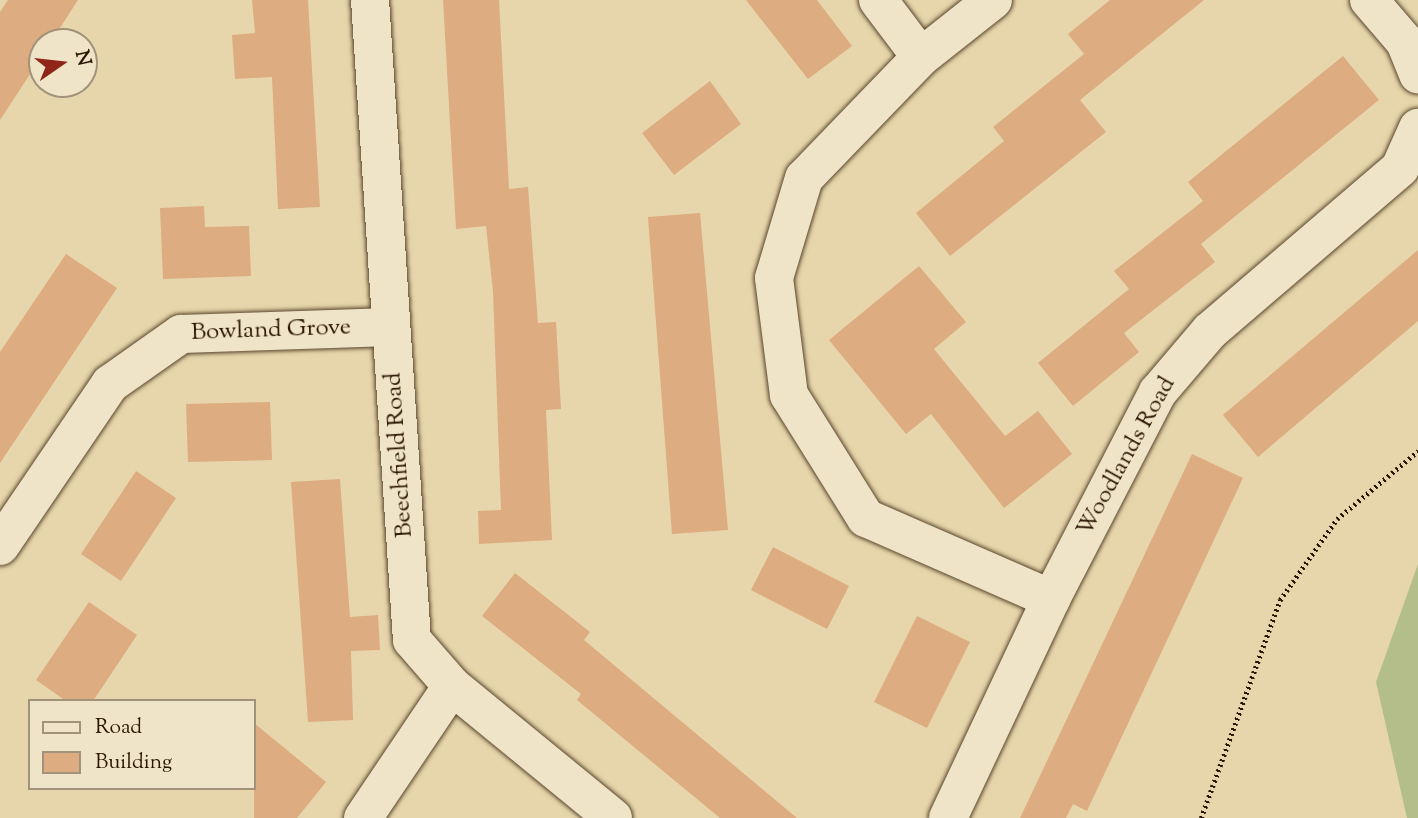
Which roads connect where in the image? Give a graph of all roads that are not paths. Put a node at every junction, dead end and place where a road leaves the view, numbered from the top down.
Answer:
1 (370, 0) edge
2 (878, 0) edge
3 (993, 0) edge
4 (1369, 0) edge
5 (921, 57) junction
6 (1418, 74) edge
7 (1418, 128) edge
8 (391, 327) junction
9 (0, 546) edge
10 (1051, 599) junction
11 (452, 686) junction
12 (363, 818) edge
13 (613, 818) edge
14 (948, 818) edge

1 - 8 street, Beechfield Road
2 - 5 street
3 - 5 street
4 - 6 street
5 - 10 street
7 - 10 street, Woodlands Road
8 - 9 street, Bowland Grove
8 - 11 street, Beechfield Road
10 - 14 street, Woodlands Road
11 - 12 street
11 - 13 street, Beechfield Road

